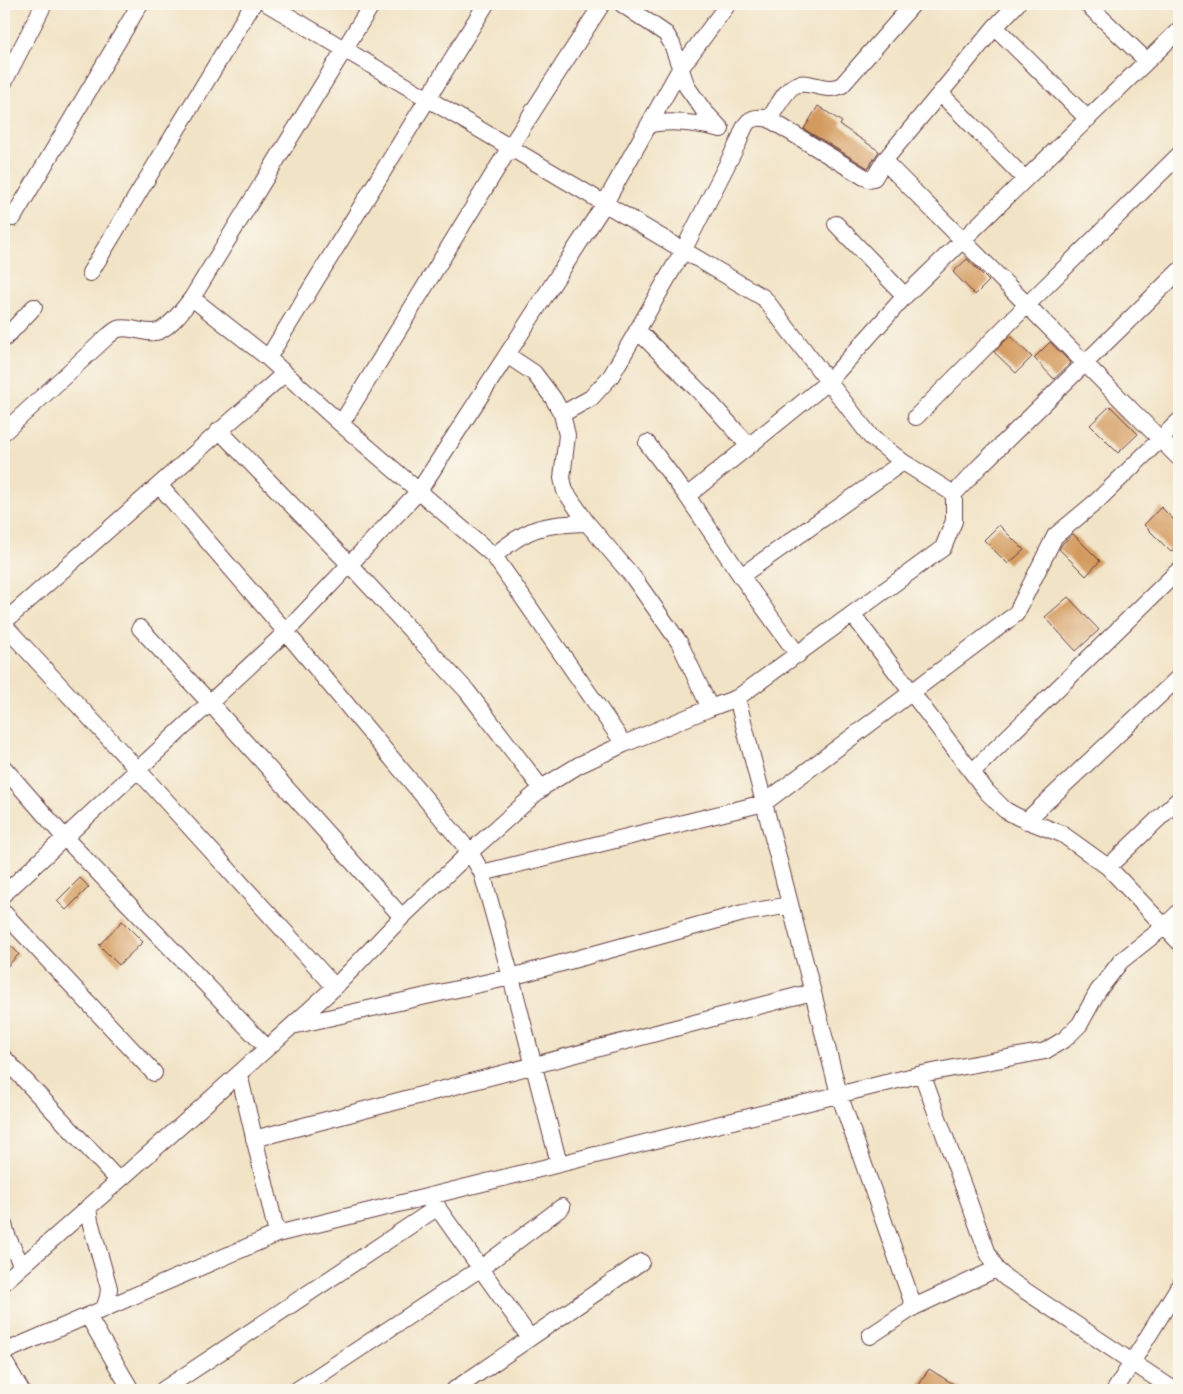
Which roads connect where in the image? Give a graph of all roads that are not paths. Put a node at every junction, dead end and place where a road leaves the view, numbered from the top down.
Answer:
1 (44, 4) edge
2 (140, 4) edge
3 (253, 4) edge
4 (268, 4) edge
5 (372, 4) edge
6 (486, 4) edge
7 (602, 4) edge
8 (622, 4) edge
9 (728, 4) edge
10 (913, 4) edge
11 (1017, 4) edge
12 (1087, 4) edge
13 (995, 27) junction
14 (1179, 30) edge
15 (345, 49) junction
16 (1147, 61) junction
17 (680, 69) junction
18 (4, 82) edge
19 (941, 94) junction
20 (428, 98) junction
21 (769, 119) junction
22 (1088, 119) junction
23 (649, 124) junction
24 (721, 129) junction
25 (740, 141) junction
26 (510, 147) junction
27 (1179, 155) edge
28 (884, 161) junction
29 (1025, 179) junction
30 (605, 203) junction
31 (13, 218) dead end
32 (836, 224) dead end
33 (964, 240) junction
34 (683, 251) junction
35 (1179, 271) edge
36 (90, 273) dead end
37 (906, 296) junction
38 (192, 298) junction
39 (1028, 304) junction
40 (34, 307) dead end
41 (637, 330) junction
42 (4, 339) edge
43 (507, 355) junction
44 (268, 358) junction
45 (1085, 363) junction
46 (285, 373) junction
47 (828, 382) junction
48 (562, 414) junction
49 (916, 417) dead end
50 (1179, 421) edge
51 (341, 424) junction
52 (219, 430) junction
53 (4, 432) edge
54 (1161, 439) junction
55 (647, 443) dead end
56 (749, 446) junction
57 (1179, 458) edge
58 (903, 462) junction
59 (159, 485) junction
60 (420, 491) junction
61 (954, 494) junction
62 (687, 496) junction
63 (587, 523) junction
64 (494, 556) junction
65 (350, 565) junction
66 (1178, 573) edge
67 (742, 576) junction
68 (853, 615) junction
69 (4, 623) edge
70 (140, 628) dead end
71 (286, 632) junction
72 (798, 655) junction
73 (1179, 677) edge
74 (911, 693) junction
75 (737, 698) junction
76 (210, 703) junction
77 (710, 708) junction
78 (624, 744) junction
79 (4, 768) edge
80 (138, 770) junction
81 (972, 772) junction
82 (542, 789) junction
83 (1179, 799) edge
84 (764, 803) junction
85 (1026, 821) junction
86 (65, 838) junction
87 (470, 852) junction
88 (1108, 867) junction
89 (482, 873) junction
90 (4, 894) edge
91 (790, 905) junction
92 (1179, 912) edge
93 (4, 913) edge
94 (402, 917) junction
95 (1164, 927) junction
96 (1179, 942) edge
97 (511, 976) junction
98 (335, 987) junction
99 (812, 992) junction
100 (291, 1027) junction
101 (268, 1048) junction
102 (4, 1058) edge
103 (533, 1067) junction
104 (154, 1073) dead end
105 (239, 1074) junction
106 (922, 1074) junction
107 (839, 1094) junction
108 (254, 1139) junction
109 (559, 1164) junction
110 (118, 1180) junction
111 (434, 1202) junction
112 (88, 1207) junction
113 (562, 1207) dead end
114 (4, 1225) edge
115 (277, 1234) junction
116 (641, 1262) dead end
117 (22, 1266) junction
118 (481, 1268) junction
119 (996, 1270) junction
120 (4, 1282) edge
121 (1179, 1286) edge
122 (914, 1308) junction
123 (104, 1309) junction
124 (88, 1316) junction
125 (870, 1336) dead end
126 (530, 1338) junction
127 (4, 1352) edge
128 (4, 1361) edge
129 (1134, 1363) junction
130 (21, 1390) edge
131 (131, 1390) edge
132 (163, 1390) edge
133 (297, 1390) edge
134 (454, 1390) edge
135 (1115, 1390) edge
136 (1174, 1390) edge

1 - 18 street
2 - 31 street
3 - 36 street
4 - 15 street
5 - 15 street
6 - 20 street
7 - 26 street
8 - 17 street
9 - 17 street
10 - 21 street
11 - 13 street
12 - 16 street
13 - 19 street
13 - 22 street
14 - 16 street
15 - 20 street
15 - 38 street
16 - 22 street
17 - 23 street
17 - 24 street
19 - 28 street
19 - 29 street
20 - 26 street
20 - 44 street
21 - 25 street
21 - 28 street
22 - 29 street
23 - 24 street
23 - 30 street
24 - 25 street
25 - 34 street
26 - 30 street
26 - 51 street
27 - 39 street
28 - 33 street
29 - 33 street
30 - 34 street
30 - 43 street
32 - 37 street
33 - 37 street
33 - 39 street
34 - 41 street
34 - 47 street
35 - 45 street
37 - 47 street
38 - 44 street
38 - 53 street
39 - 45 street
39 - 49 street
40 - 42 street
41 - 48 street
41 - 56 street
43 - 48 street
43 - 60 street
44 - 46 street
45 - 54 street
45 - 61 street
46 - 51 street
46 - 52 street
47 - 56 street
47 - 58 street
48 - 63 street
50 - 54 street
51 - 60 street
52 - 59 street
52 - 65 street
54 - 57 street
54 - 74 street
55 - 62 street
56 - 62 street
58 - 61 street
58 - 67 street
59 - 69 street
59 - 71 street
60 - 64 street
60 - 65 street
61 - 68 street
62 - 67 street
63 - 64 street
63 - 77 street
64 - 78 street
65 - 71 street
65 - 82 street
66 - 81 street
67 - 72 street
68 - 72 street
68 - 74 street
69 - 80 street
70 - 76 street
71 - 76 street
71 - 87 street
72 - 75 street
73 - 85 street
74 - 81 street
74 - 84 street
75 - 77 street
75 - 84 street
76 - 80 street
76 - 94 street
77 - 78 street
78 - 82 street
79 - 86 street
80 - 86 street
80 - 98 street
81 - 85 street
82 - 87 street
83 - 88 street
84 - 89 street
84 - 91 street
85 - 88 street
86 - 90 street
86 - 101 street
87 - 89 street
87 - 94 street
88 - 95 street
89 - 97 street
91 - 97 street
91 - 99 street
92 - 95 street
93 - 104 street
94 - 98 street
95 - 96 street
95 - 106 street
97 - 100 street
97 - 103 street
98 - 100 street
99 - 103 street
99 - 107 street
100 - 101 street
101 - 105 street
102 - 110 street
103 - 108 street
103 - 109 street
105 - 108 street
105 - 110 street
106 - 107 street
106 - 119 street
107 - 109 street
107 - 122 street
108 - 115 street
109 - 111 street
110 - 112 street
111 - 115 street
111 - 118 street
111 - 132 street
112 - 117 street
112 - 123 street
113 - 118 street
114 - 117 street
115 - 123 street
116 - 126 street
117 - 120 street
118 - 126 street
118 - 133 street
119 - 122 street
119 - 129 street
121 - 129 street
122 - 125 street
123 - 124 street
124 - 127 street
124 - 131 street
126 - 134 street
128 - 130 street
129 - 135 street
129 - 136 street

